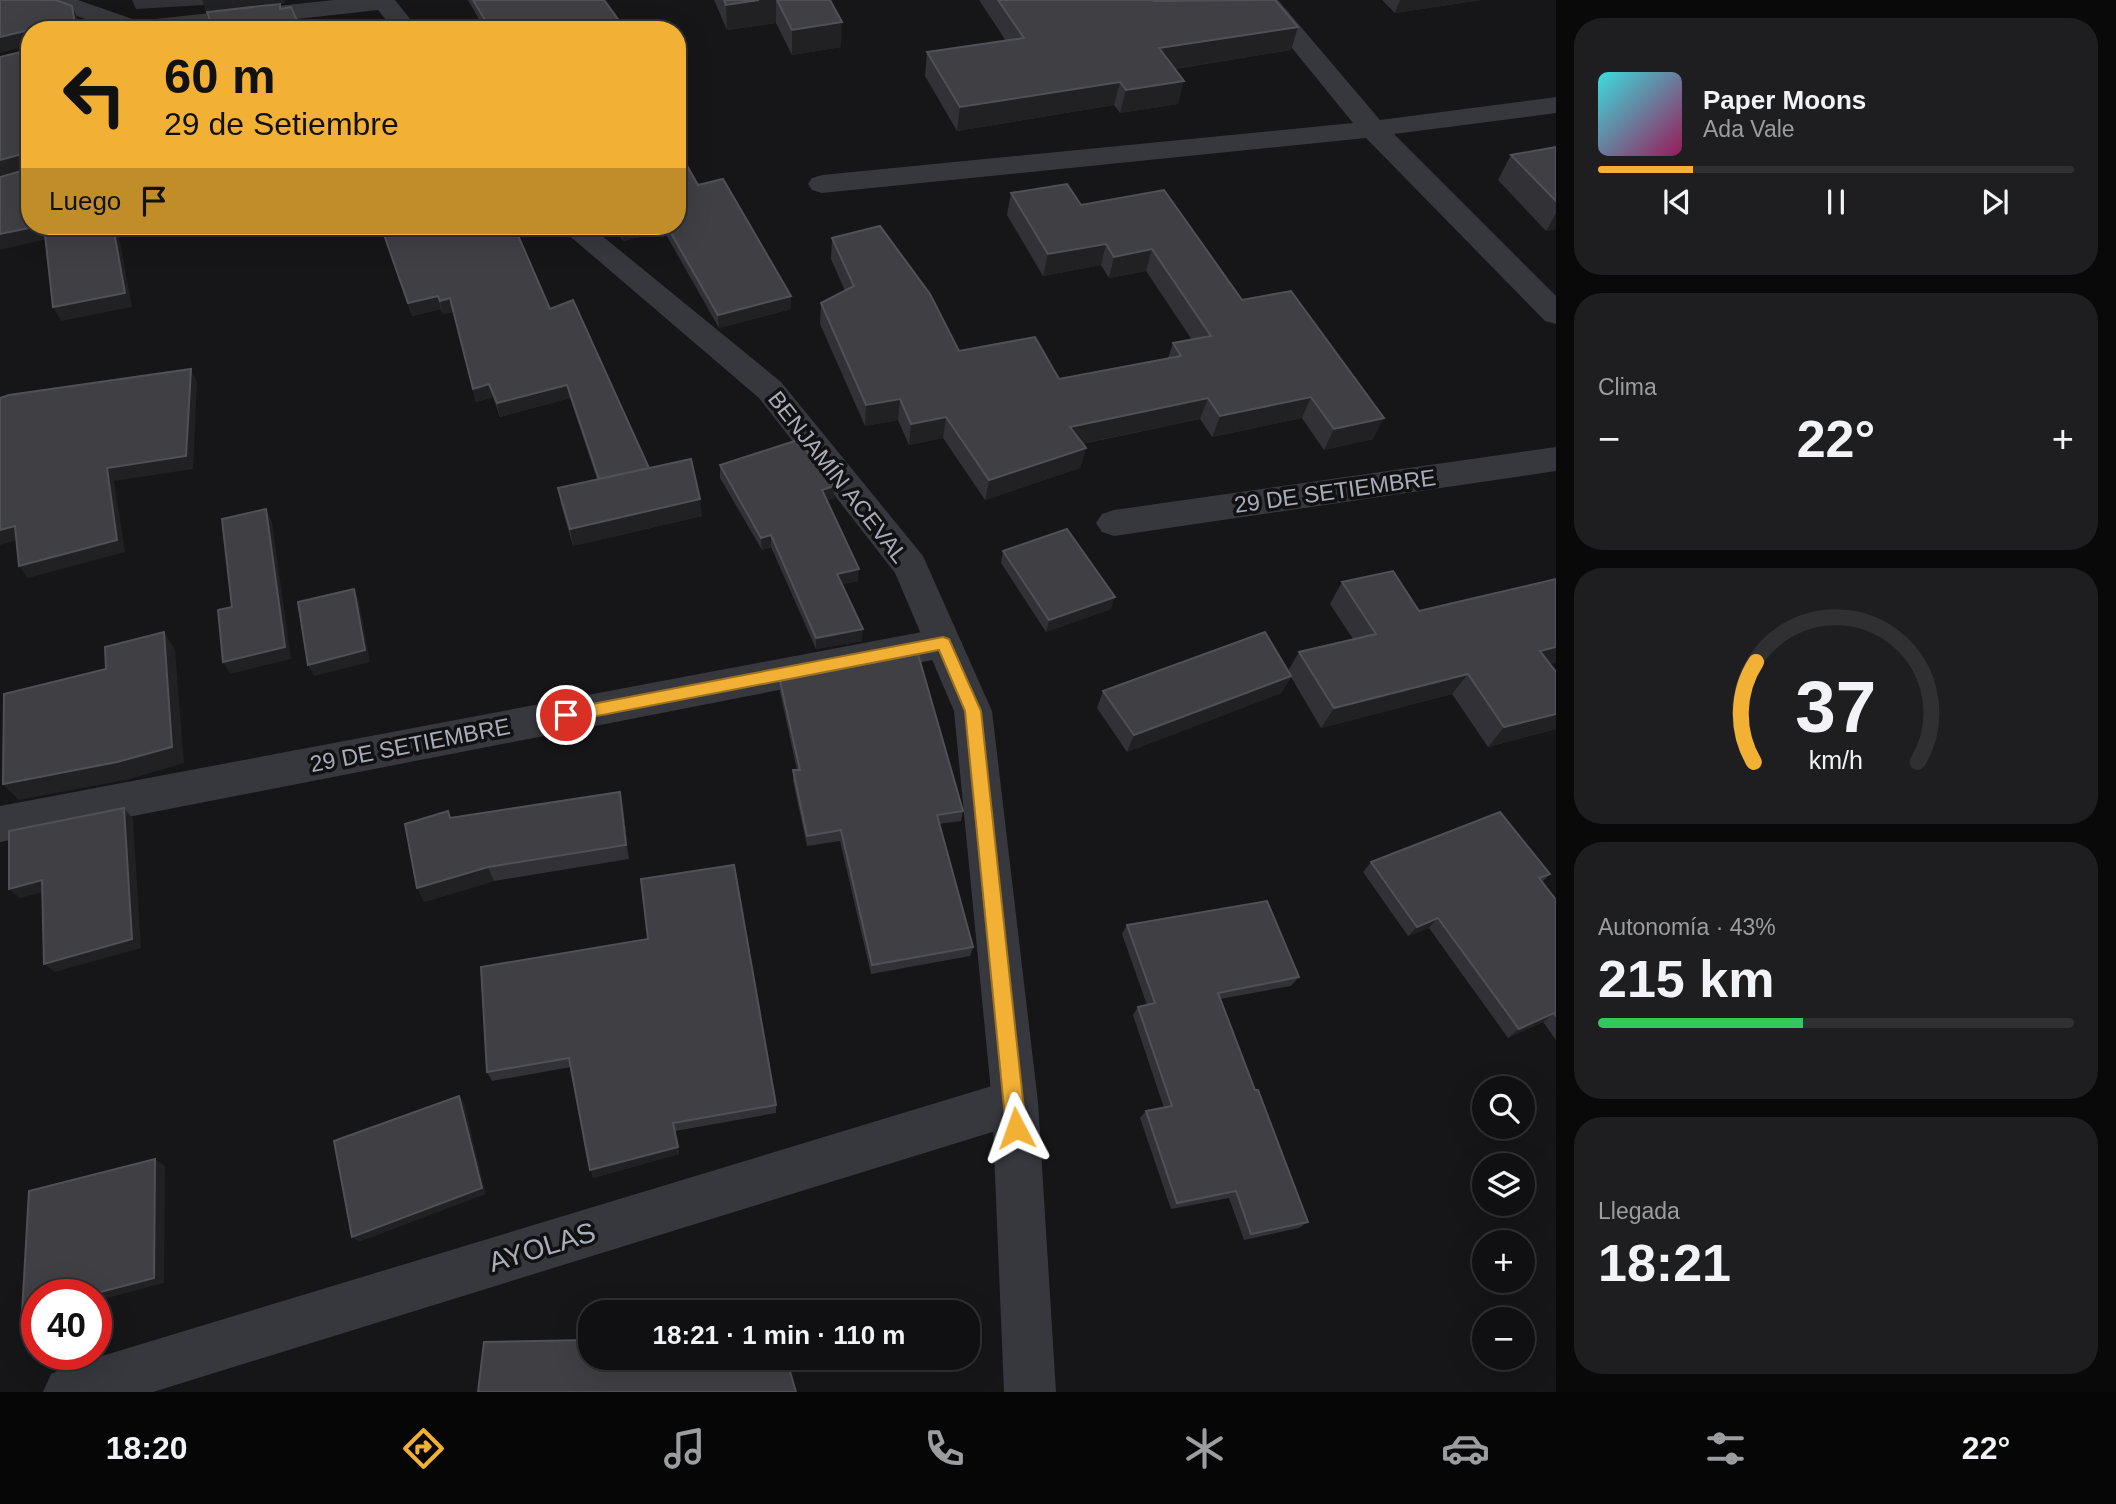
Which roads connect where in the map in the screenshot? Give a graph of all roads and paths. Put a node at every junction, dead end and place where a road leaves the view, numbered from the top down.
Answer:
1 (1265, 0) edge
2 (390, 1) edge
3 (0, 3) edge
4 (110, 21) edge
5 (205, 21) edge
6 (402, 21) edge
7 (1556, 105) edge
8 (1373, 130) junction
9 (822, 184) dead end
10 (583, 235) edge
11 (1556, 314) edge
12 (1556, 458) edge
13 (1114, 523) dead end
14 (943, 643) junction
15 (0, 824) edge
16 (1015, 1102) junction
17 (69, 1392) edge
18 (1030, 1392) edge

1 - 8 street
2 - 5 street
2 - 6 street
3 - 4 street
7 - 8 street
8 - 9 street
8 - 11 street
10 - 14 street, BENJAMÍN ACEVAL
12 - 13 street, 29 DE SETIEMBRE
14 - 15 street, 29 DE SETIEMBRE
14 - 16 street, BENJAMÍN ACEVAL
16 - 17 street, AYOLAS
16 - 18 street, BENJAMÍN ACEVAL

